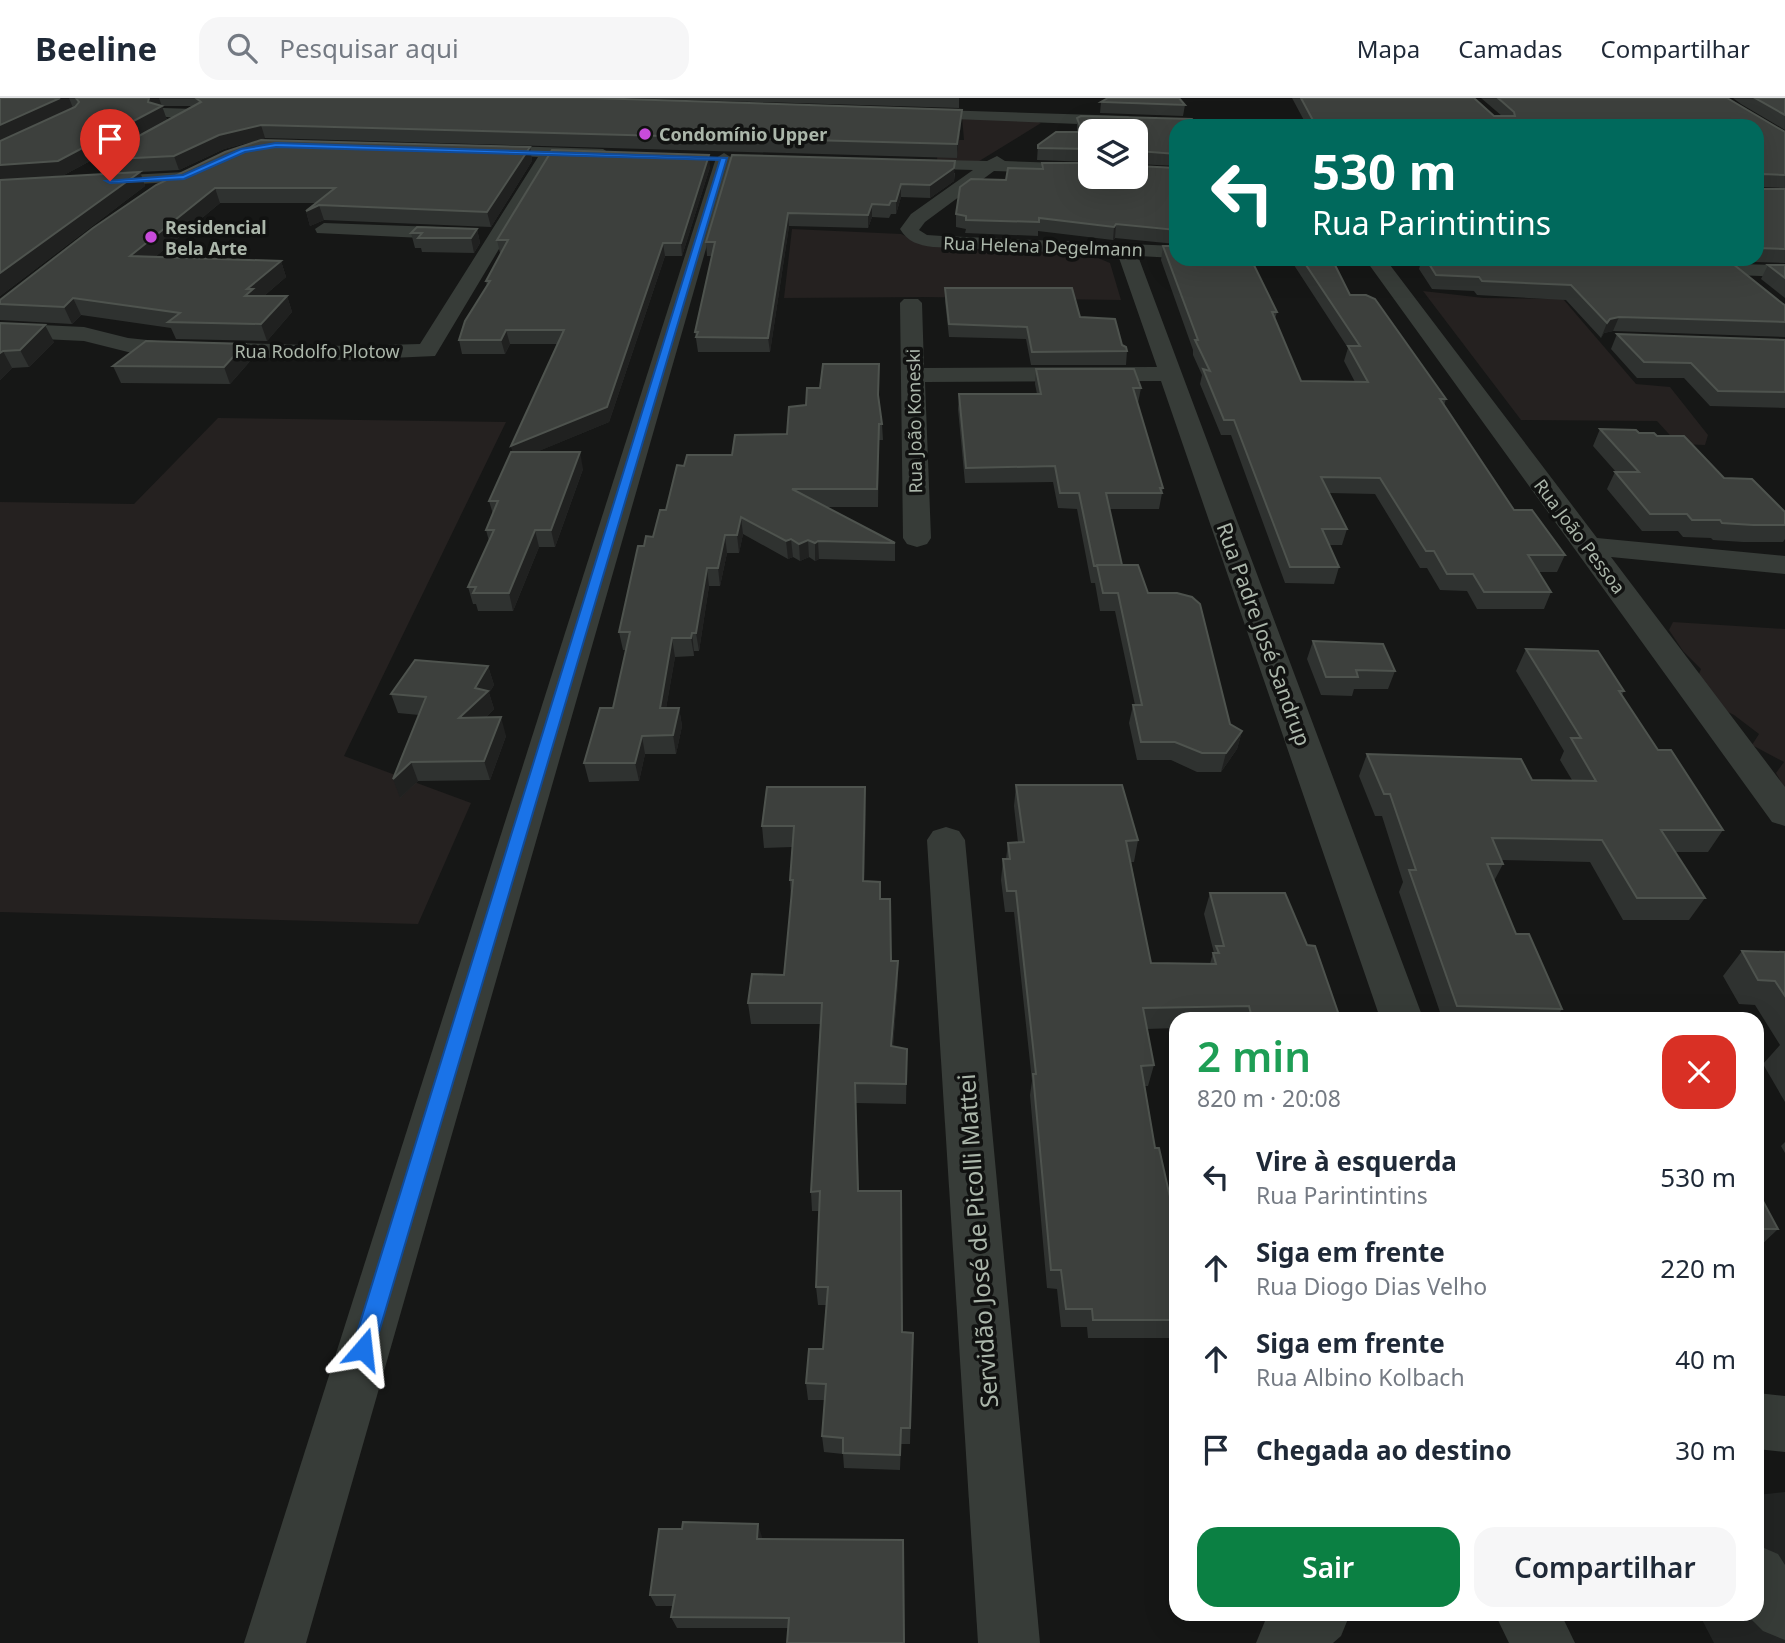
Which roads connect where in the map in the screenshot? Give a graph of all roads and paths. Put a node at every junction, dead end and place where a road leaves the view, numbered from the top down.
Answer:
1 (1039, 98) edge
2 (163, 113) edge
3 (891, 113) edge
4 (1078, 123) edge
5 (1040, 125) junction
6 (144, 141) edge
7 (1013, 149) dead end
8 (457, 150) edge
9 (550, 152) junction
10 (617, 155) edge
11 (724, 158) edge
12 (884, 162) edge
13 (120, 164) edge
14 (97, 166) edge
15 (991, 166) junction
16 (1078, 169) edge
17 (85, 182) junction
18 (63, 184) junction
19 (0, 187) edge
20 (145, 197) edge
21 (324, 229) dead end
22 (498, 236) junction
23 (1126, 250) junction
24 (1169, 252) edge
25 (1382, 266) edge
26 (1665, 268) edge
27 (1733, 270) junction
28 (1785, 271) edge
29 (1764, 295) edge
30 (911, 303) dead end
31 (0, 330) edge
32 (1170, 374) junction
33 (913, 375) junction
34 (917, 538) dead end
35 (1588, 546) junction
36 (1785, 565) edge
37 (1785, 813) edge
38 (946, 839) dead end
39 (1400, 1012) edge
40 (1764, 1422) edge
41 (1785, 1424) edge
42 (1764, 1587) edge
43 (1785, 1609) edge
44 (1311, 1621) edge
45 (1530, 1621) edge
46 (275, 1643) edge
47 (1009, 1643) edge
48 (1287, 1643) edge
49 (1544, 1643) edge

1 - 5 street
2 - 6 street
3 - 5 street
4 - 5 street
7 - 15 street
8 - 9 street
9 - 10 street
9 - 22 street
11 - 46 street
12 - 15 street
13 - 17 street
14 - 18 street
15 - 16 street
15 - 23 street, Rua Helena Degelmann
17 - 18 street
17 - 20 street
18 - 19 street
21 - 22 street
22 - 31 street, Rua Rodolfo Plotow
23 - 24 street, Rua Helena Degelmann
23 - 32 street, Rua Padre José Sandrup
25 - 35 street, Rua João Pessoa
26 - 27 street
27 - 28 street
27 - 29 street
30 - 33 street, Rua João Koneski
32 - 33 street
32 - 39 street, Rua Padre José Sandrup
33 - 34 street, Rua João Koneski
35 - 36 street
35 - 37 street, Rua João Pessoa
38 - 47 street, Servidão José de Picolli Mattei
40 - 41 street
42 - 43 street
44 - 48 street
45 - 49 street

